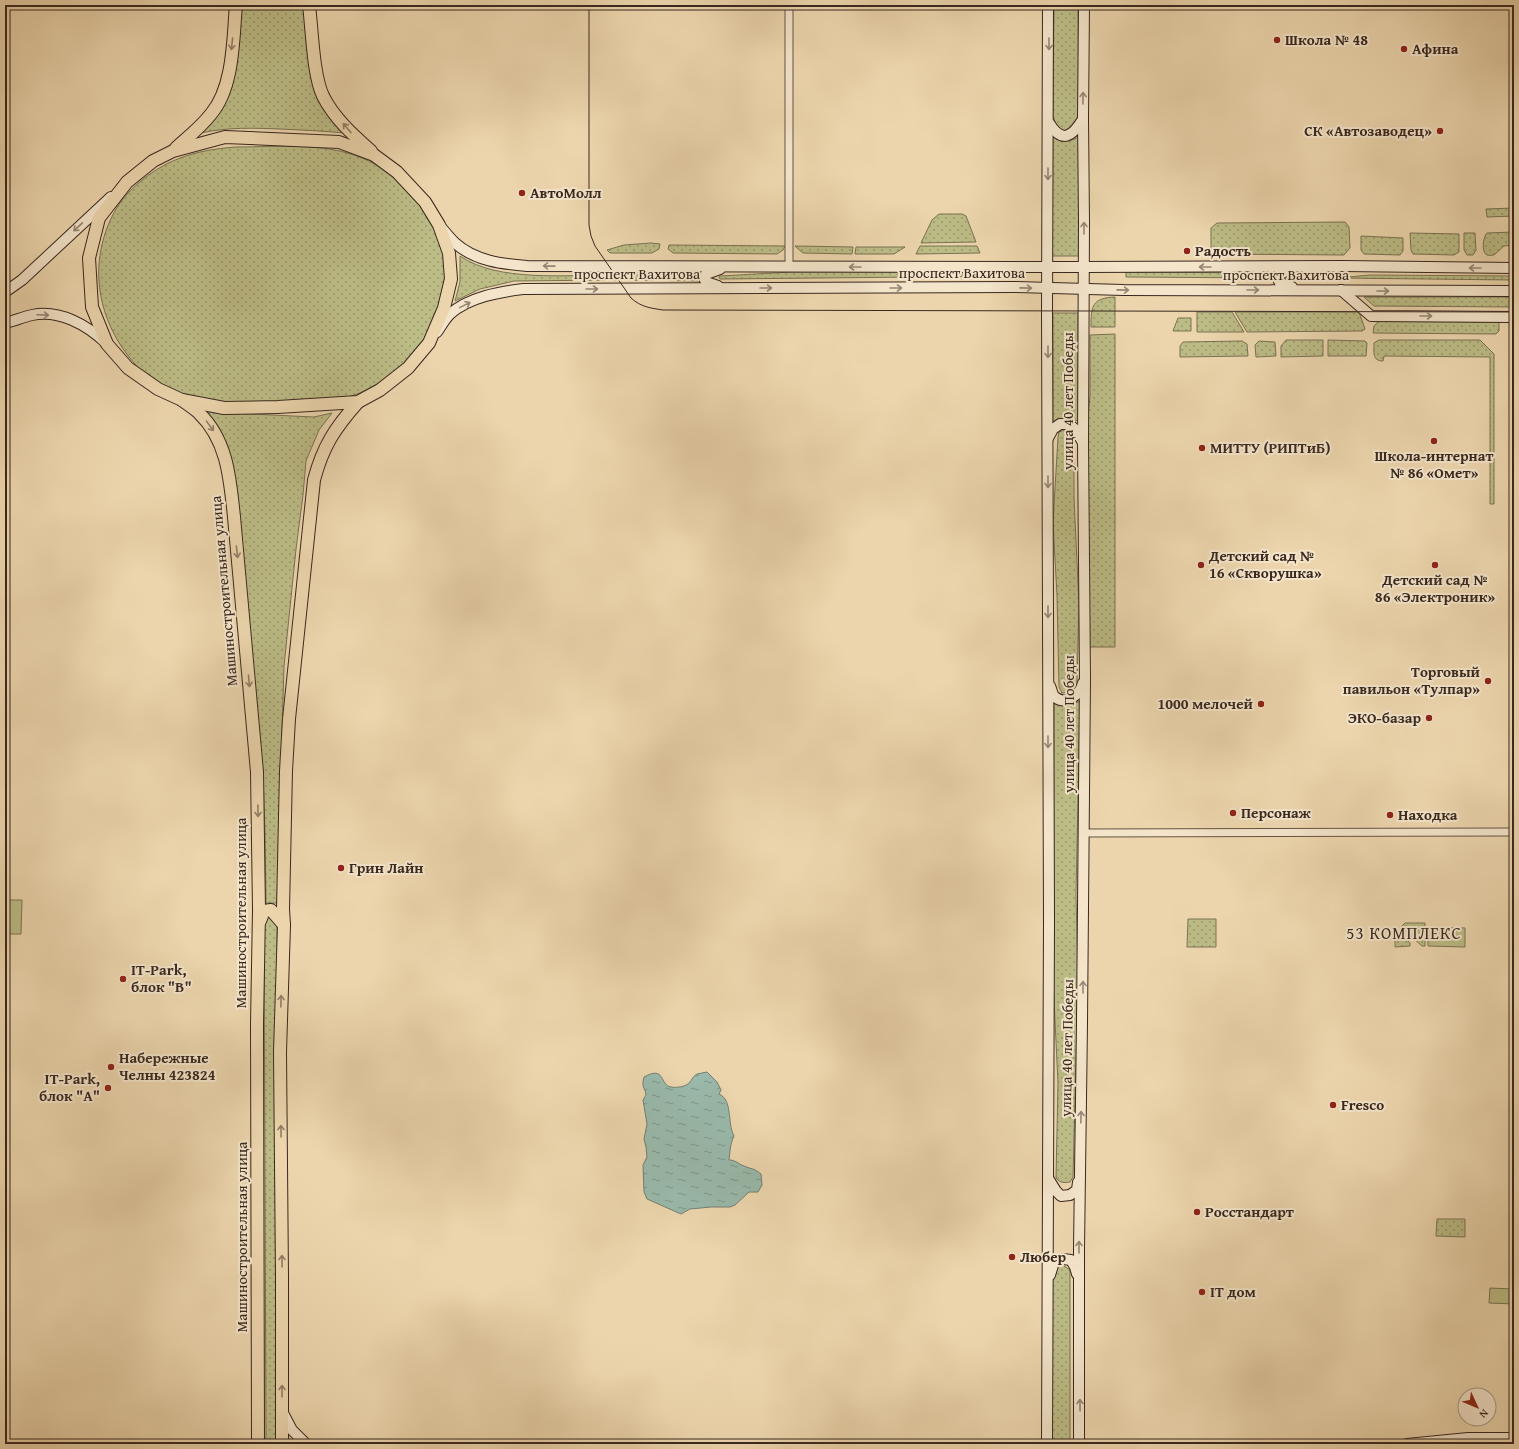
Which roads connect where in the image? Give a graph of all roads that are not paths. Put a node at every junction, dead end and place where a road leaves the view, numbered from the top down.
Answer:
1 (236, 5) edge
2 (309, 5) edge
3 (789, 5) edge
4 (1083, 6) edge
5 (1049, 7) edge
6 (1083, 119) junction
7 (1049, 123) junction
8 (173, 151) junction
9 (374, 155) junction
10 (127, 182) junction
11 (439, 225) junction
12 (728, 266) junction
13 (1304, 266) junction
14 (789, 267) junction
15 (1048, 267) junction
16 (1084, 267) junction
17 (1514, 268) edge
18 (727, 288) junction
19 (1048, 288) junction
20 (1084, 289) junction
21 (1301, 290) junction
22 (1341, 290) junction
23 (1514, 291) edge
24 (5, 292) edge
25 (1514, 317) edge
26 (5, 323) edge
27 (428, 343) junction
28 (107, 344) junction
29 (182, 400) junction
30 (358, 402) junction
31 (1048, 439) junction
32 (1083, 443) junction
33 (1085, 678) junction
34 (1048, 682) junction
35 (1514, 832) edge
36 (1083, 833) junction
37 (259, 924) junction
38 (284, 925) junction
39 (1080, 1170) junction
40 (1048, 1178) junction
41 (1048, 1281) junction
42 (1079, 1282) junction
43 (282, 1411) junction
44 (1468, 1438) junction
45 (1514, 1438) edge
46 (258, 1444) edge
47 (282, 1444) edge
48 (306, 1444) edge
49 (1047, 1444) edge
50 (1079, 1444) edge
51 (1407, 1444) edge
52 (1459, 1444) edge

1 -> 8 main road
9 -> 2 main road
3 - 14 street
6 -> 4 street, улица 40 лет Победы
5 -> 7 street, улица 40 лет Победы
6 - 7 street
16 -> 6 street, улица 40 лет Победы
7 -> 15 street, улица 40 лет Победы
8 - 9 main road
8 - 10 main road
9 - 11 main road
10 -> 24 street
10 - 28 main road
12 -> 11 street, проспект Вахитова
11 - 27 main road
12 - 14 street, проспект Вахитова
12 - 18 street
13 -> 16 street, проспект Вахитова
17 -> 13 street, проспект Вахитова
13 - 21 street
15 -> 14 street, проспект Вахитова
15 - 16 street, проспект Вахитова
15 - 19 street, улица 40 лет Победы
16 - 20 street, улица 40 лет Победы
18 -> 19 street, проспект Вахитова
27 -> 18 street, проспект Вахитова
19 - 20 street, проспект Вахитова
19 -> 31 street, улица 40 лет Победы
20 -> 21 street, проспект Вахитова
20 - 32 street, улица 40 лет Победы
21 - 22 street, проспект Вахитова
22 -> 23 street, проспект Вахитова
22 -> 25 street
26 -> 28 street
27 - 30 main road
28 - 29 main road
29 - 30 main road
29 -> 37 main road, Машиностроительная улица
30 - 38 main road
31 - 32 street
31 -> 34 street, улица 40 лет Победы
32 - 33 street, улица 40 лет Победы
33 - 34 street
33 - 36 street, улица 40 лет Победы
34 -> 40 street, улица 40 лет Победы
35 - 36 street
39 -> 36 street, улица 40 лет Победы
37 - 38 main road
37 - 46 main road, Машиностроительная улица
43 -> 38 main road
39 - 40 street
42 -> 39 street, улица 40 лет Победы
40 - 41 street, улица 40 лет Победы
41 - 42 street
41 - 49 street, улица 40 лет Победы
50 -> 42 street, улица 40 лет Победы
43 - 47 main road
43 - 48 street
44 - 45 street
44 - 51 street
44 - 52 street

